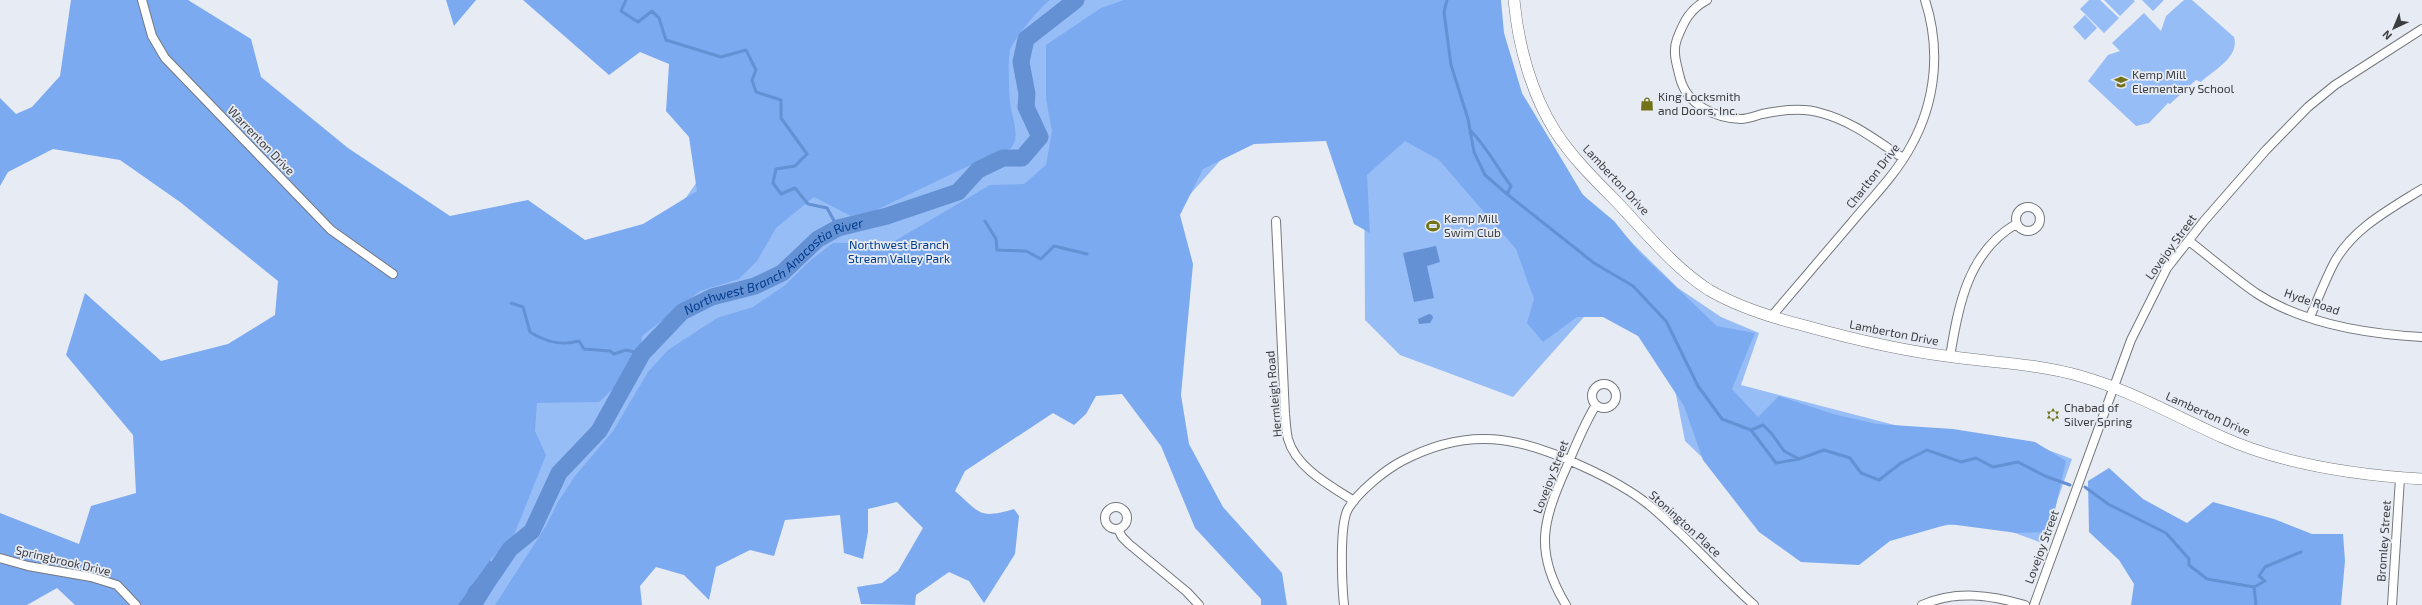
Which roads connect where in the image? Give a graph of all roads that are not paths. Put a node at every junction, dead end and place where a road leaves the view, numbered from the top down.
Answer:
1 (142, 0) edge
2 (1514, 0) edge
3 (1708, 0) edge
4 (1925, 0) edge
5 (2422, 29) edge
6 (1903, 158) junction
7 (2422, 189) edge
8 (1276, 221) dead end
9 (2016, 224) dead end
10 (2189, 241) junction
11 (393, 274) dead end
12 (1772, 317) junction
13 (2310, 317) junction
14 (2422, 337) edge
15 (1950, 357) junction
16 (2114, 388) junction
17 (1596, 405) dead end
18 (1569, 460) junction
19 (2400, 478) junction
20 (2422, 479) edge
21 (1354, 501) junction
22 (1118, 529) dead end
23 (0, 558) edge
24 (136, 605) edge
25 (1199, 605) edge
26 (1344, 605) edge
27 (1566, 605) edge
28 (1754, 605) edge
29 (1922, 605) edge
30 (2025, 605) edge
31 (2034, 605) edge
32 (2392, 605) edge

1 - 11 street, Warrenton Drive
2 - 12 street, Lamberton Drive
3 - 6 street
4 - 6 street, Charlton Drive
5 - 10 street, Lovejoy Street
6 - 12 street, Charlton Drive
7 - 13 street
8 - 21 street, Hermleigh Road
9 - 15 street
10 - 13 street, Hyde Road
10 - 16 street, Lovejoy Street
12 - 15 street, Lamberton Drive
13 - 14 street, Hyde Road
15 - 16 street, Lamberton Drive
16 - 19 street, Lamberton Drive
16 - 31 street, Lovejoy Street
17 - 18 street, Lovejoy Street
18 - 21 street, Stonington Place
18 - 27 street, Lovejoy Street
18 - 28 street, Stonington Place
19 - 20 street, Lamberton Drive
19 - 32 street, Bromley Street
21 - 26 street
22 - 25 street
23 - 24 street, Springbrook Drive
29 - 30 street

